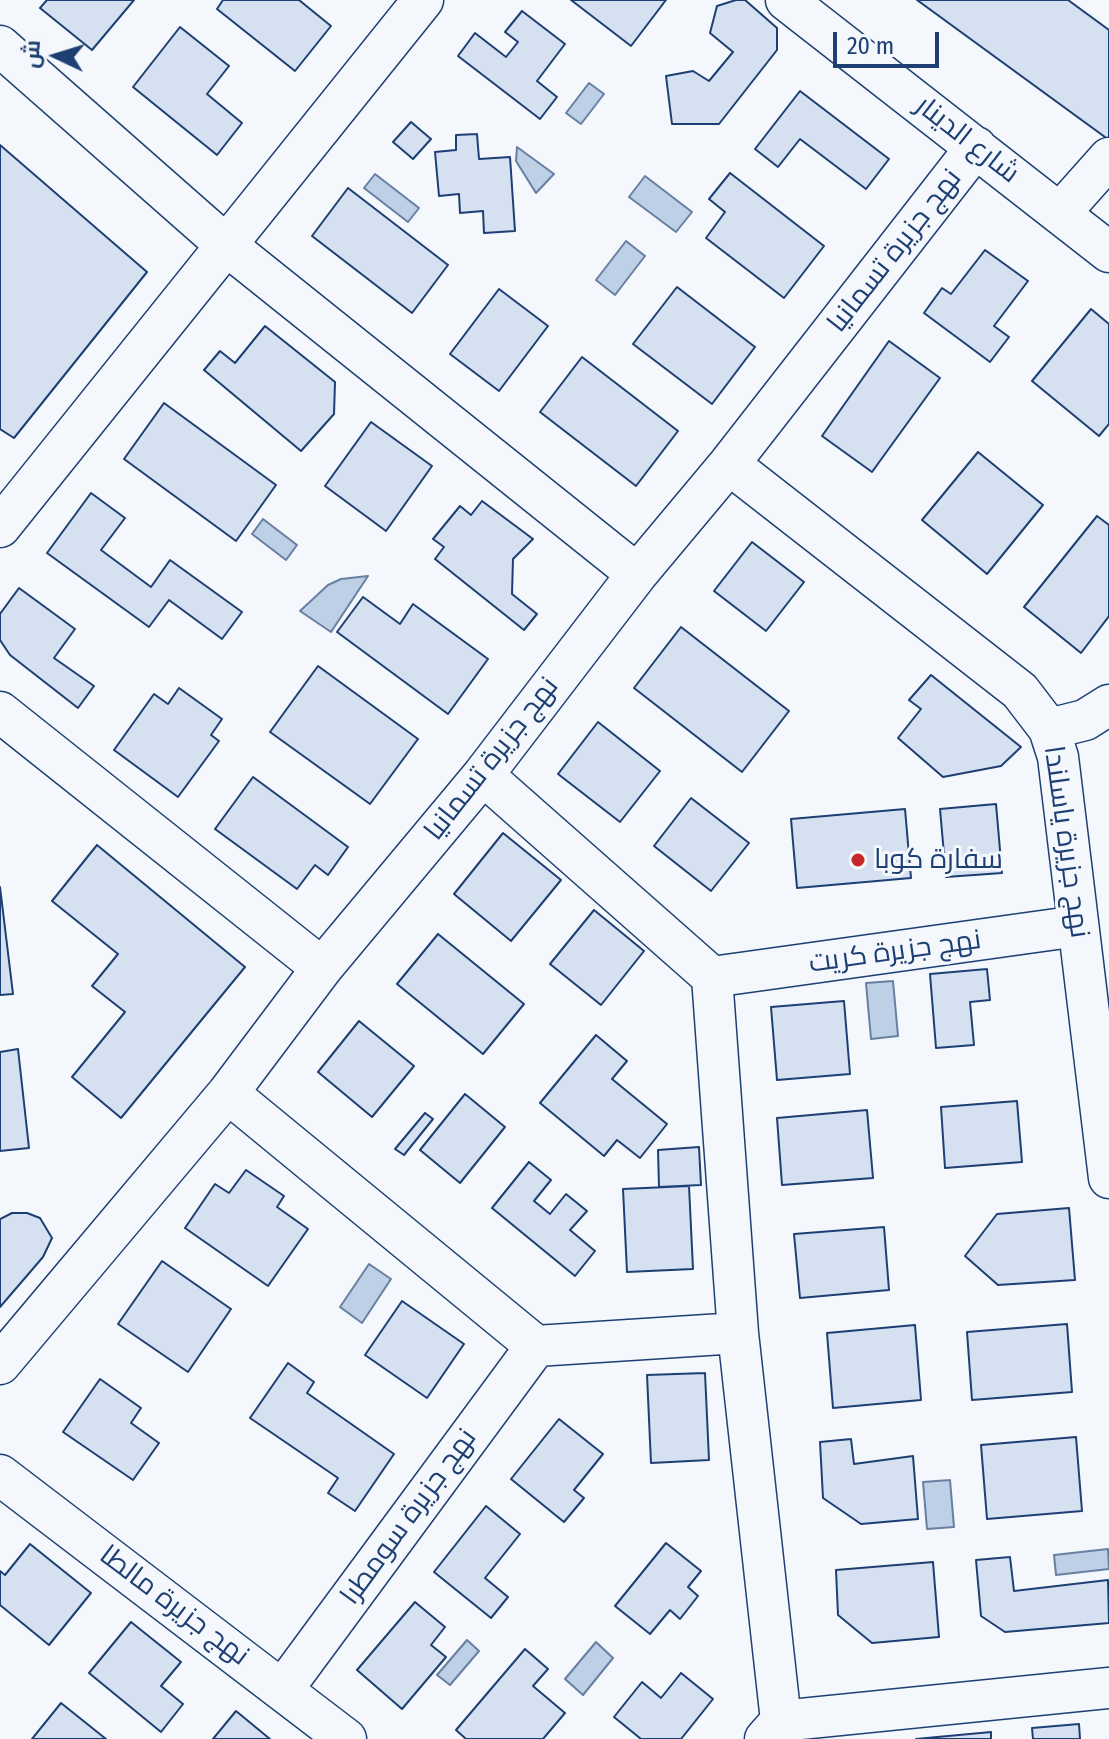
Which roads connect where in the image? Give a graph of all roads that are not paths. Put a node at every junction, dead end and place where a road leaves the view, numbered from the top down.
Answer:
1 (423, 0) edge
2 (786, 0) edge
3 (0, 46) edge
4 (976, 147) junction
5 (1109, 158) edge
6 (1061, 212) junction
7 (226, 245) junction
8 (1109, 252) edge
9 (729, 464) junction
10 (0, 527) edge
11 (637, 574) junction
12 (1109, 705) edge
13 (0, 712) edge
14 (1049, 729) junction
15 (483, 775) junction
16 (1078, 926) junction
17 (322, 968) junction
18 (712, 977) junction
19 (228, 1093) junction
20 (1109, 1178) edge
21 (738, 1333) junction
22 (536, 1346) junction
23 (0, 1364) edge
24 (0, 1475) edge
25 (1109, 1688) edge
26 (283, 1689) junction
27 (773, 1730) edge
28 (346, 1739) edge

1 - 7 street
2 - 4 street, شارع الدينار
3 - 7 street
4 - 6 street, شارع الدينار
4 - 9 street, نهج جزيرة تسمانيا
5 - 6 street
6 - 8 street, شارع الدينار
7 - 10 street
7 - 11 street
9 - 11 street, نهج جزيرة تسمانيا
9 - 14 street, نهج جزيرة ياسلندا
11 - 15 street, نهج جزيرة تسمانيا
12 - 14 street
13 - 17 street
14 - 16 street, نهج جزيرة ياسلندا
15 - 17 street, نهج جزيرة تسمانيا
15 - 18 street
16 - 18 street, نهج جزيرة كريت
16 - 20 street, نهج جزيرة ياسلندا
17 - 19 street, نهج جزيرة تسمانيا
18 - 21 street
19 - 22 street
19 - 23 street, نهج جزيرة تسمانيا
21 - 22 street
21 - 27 street
22 - 26 street, نهج جزيرة سومطرا
24 - 26 street, نهج جزيرة مالطا
25 - 27 street
26 - 28 street, نهج جزيرة مالطا

